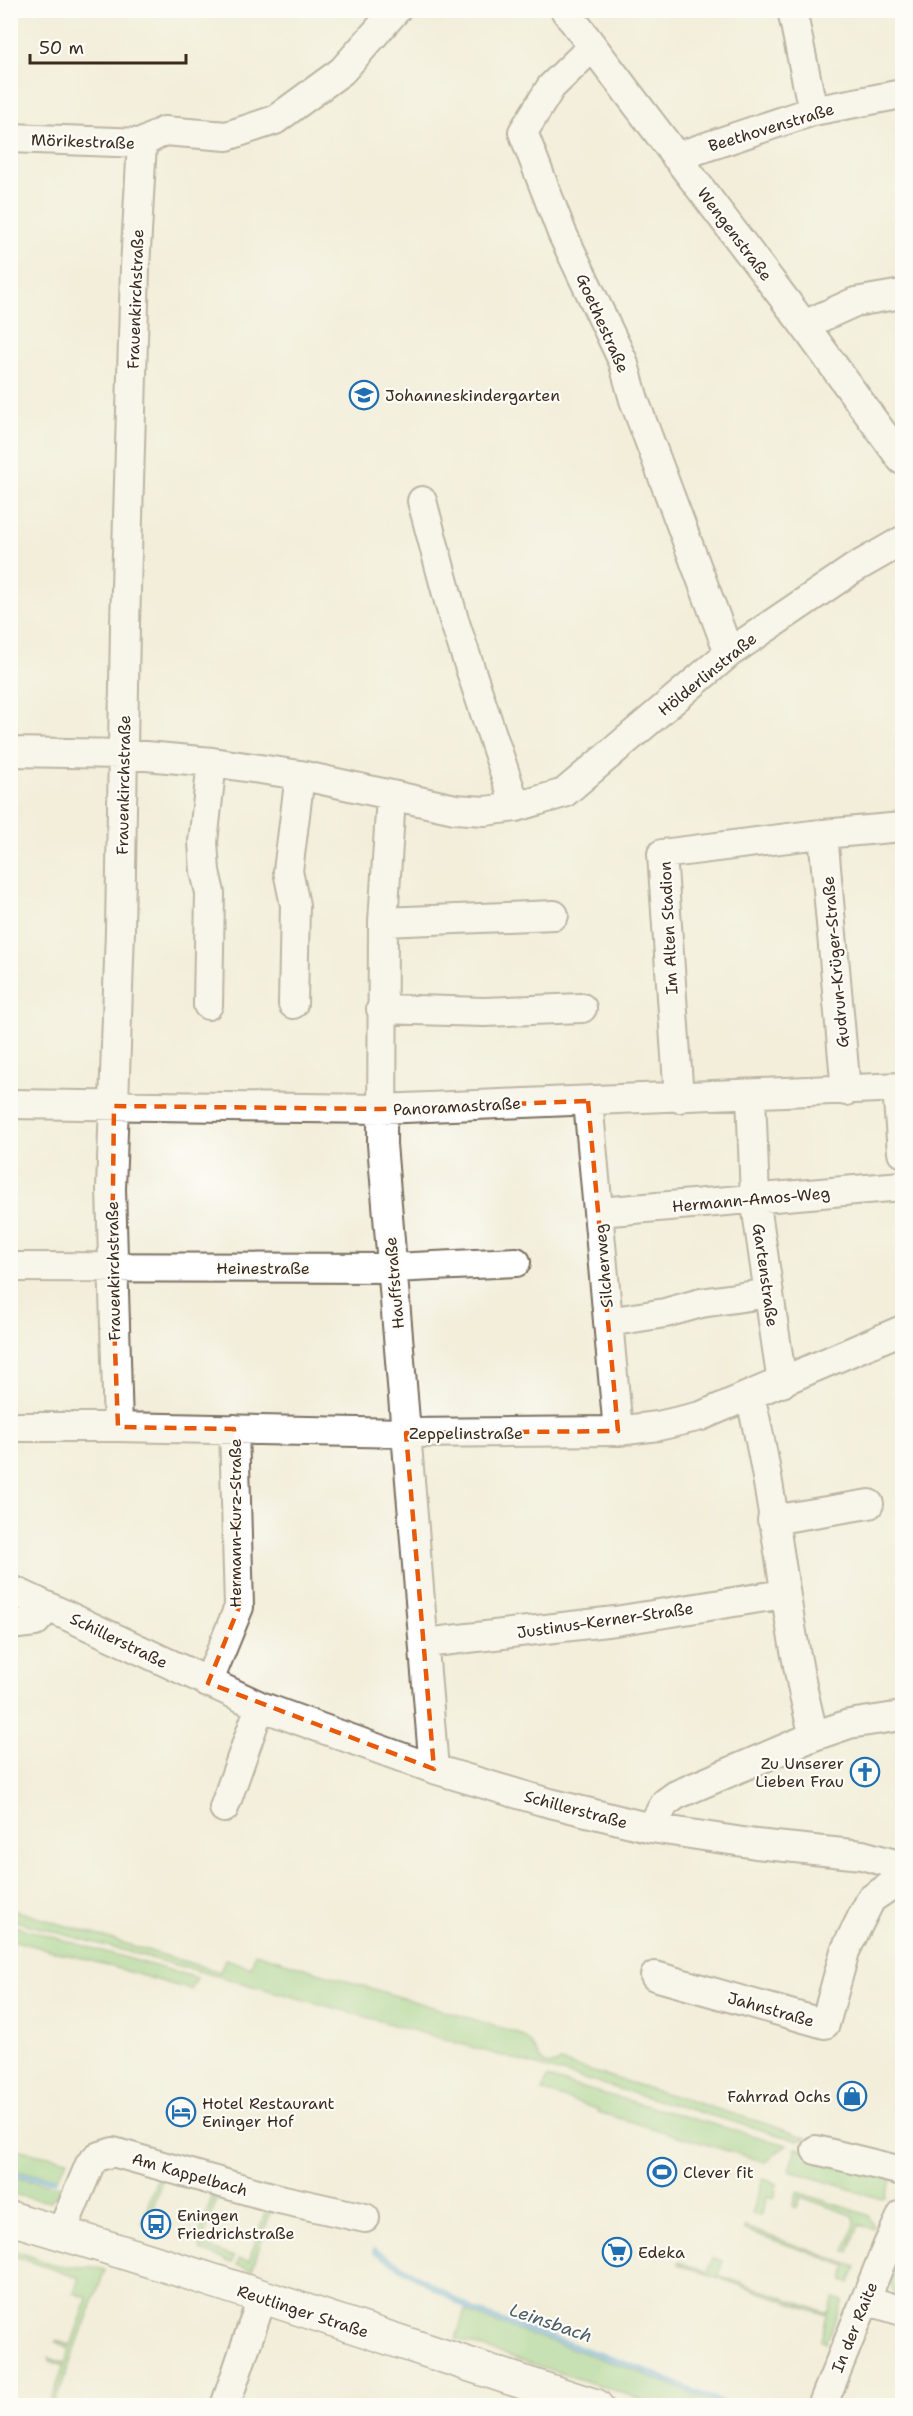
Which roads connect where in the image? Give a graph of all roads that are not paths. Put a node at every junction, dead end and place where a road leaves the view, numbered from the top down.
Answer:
1 (396, 10) edge
2 (565, 10) edge
3 (792, 10) edge
4 (592, 47) junction
5 (903, 94) edge
6 (813, 111) junction
7 (10, 138) edge
8 (142, 143) junction
9 (676, 158) junction
10 (903, 294) edge
11 (804, 325) junction
12 (903, 460) edge
13 (422, 501) dead end
14 (903, 541) edge
15 (729, 653) junction
16 (10, 752) edge
17 (124, 754) junction
18 (212, 762) junction
19 (300, 775) junction
20 (391, 797) junction
21 (516, 807) junction
22 (903, 827) edge
23 (823, 834) junction
24 (554, 915) dead end
25 (383, 922) junction
26 (293, 1004) dead end
27 (208, 1005) dead end
28 (582, 1008) dead end
29 (381, 1009) junction
30 (900, 1088) edge
31 (846, 1091) junction
32 (751, 1095) junction
33 (679, 1098) junction
34 (588, 1101) junction
35 (10, 1104) edge
36 (114, 1106) junction
37 (381, 1109) junction
38 (903, 1152) edge
39 (903, 1186) edge
40 (755, 1198) junction
41 (599, 1212) junction
42 (516, 1262) dead end
43 (10, 1267) edge
44 (112, 1268) junction
45 (393, 1268) junction
46 (769, 1293) junction
47 (608, 1322) junction
48 (903, 1330) edge
49 (782, 1383) junction
50 (750, 1396) junction
51 (118, 1426) junction
52 (10, 1427) edge
53 (234, 1429) junction
54 (618, 1431) junction
55 (406, 1433) junction
56 (869, 1504) dead end
57 (772, 1520) junction
58 (10, 1589) edge
59 (784, 1594) junction
60 (49, 1606) junction
61 (10, 1625) edge
62 (425, 1643) junction
63 (208, 1683) junction
64 (260, 1706) junction
65 (903, 1716) edge
66 (814, 1736) junction
67 (434, 1768) junction
68 (224, 1808) dead end
69 (651, 1828) junction
70 (903, 1866) edge
71 (903, 1878) edge
72 (655, 1976) dead end
73 (816, 2150) dead end
74 (903, 2171) edge
75 (903, 2215) edge
76 (10, 2218) edge
77 (365, 2218) dead end
78 (61, 2233) junction
79 (262, 2298) junction
80 (866, 2300) junction
81 (903, 2311) edge
82 (225, 2406) edge
83 (596, 2406) edge
84 (822, 2406) edge

1 - 8 street, Mörikestraße
2 - 4 street, Wengenstraße
3 - 6 street
4 - 9 street, Wengenstraße
4 - 15 street, Goethestraße
5 - 6 street, Beethovenstraße
6 - 9 street, Beethovenstraße
7 - 8 street, Mörikestraße
8 - 17 street, Frauenkirchstraße
9 - 11 street, Wengenstraße
10 - 11 street
11 - 12 street, Wengenstraße
13 - 21 street
14 - 15 street, Hölderlinstraße
15 - 21 street, Hölderlinstraße
16 - 17 street, Hölderlinstraße
17 - 18 street, Hölderlinstraße
17 - 36 street, Frauenkirchstraße
18 - 19 street, Hölderlinstraße
18 - 27 street
19 - 20 street, Hölderlinstraße
19 - 26 street
20 - 21 street, Hölderlinstraße
20 - 25 street, Hauffstraße
22 - 23 street, Im Alten Stadion
23 - 31 street, Gudrun-Krüger-Straße
23 - 33 street, Im Alten Stadion
24 - 25 street
25 - 29 street, Hauffstraße
28 - 29 street
29 - 37 street, Hauffstraße
30 - 31 street, Panoramastraße
30 - 38 street
31 - 32 street, Panoramastraße
32 - 33 street, Panoramastraße
32 - 40 street, Gartenstraße
33 - 34 street, Panoramastraße
34 - 37 street, Panoramastraße
34 - 41 street, Silcherweg
35 - 36 street, Panoramastraße
36 - 37 street, Panoramastraße
36 - 44 street, Frauenkirchstraße
37 - 45 street, Hauffstraße
39 - 40 street, Hermann-Amos-Weg
40 - 41 street, Hermann-Amos-Weg
40 - 46 street, Gartenstraße
41 - 47 street, Silcherweg
42 - 45 street, Heinestraße
43 - 44 street, Heinestraße
44 - 45 street, Heinestraße
44 - 51 street, Frauenkirchstraße
45 - 55 street, Hauffstraße
46 - 47 street
46 - 49 street, Gartenstraße
47 - 54 street, Silcherweg
48 - 49 street, Zeppelinstraße
49 - 50 street, Zeppelinstraße
50 - 54 street, Zeppelinstraße
50 - 57 street
51 - 52 street, Zeppelinstraße
51 - 53 street, Zeppelinstraße
53 - 55 street, Zeppelinstraße
53 - 63 street, Hermann-Kurz-Straße
54 - 55 street, Zeppelinstraße
55 - 62 street, Hauffstraße
56 - 57 street
57 - 59 street
58 - 60 street, Schillerstraße
59 - 62 street, Justinus-Kerner-Straße
59 - 66 street
60 - 61 street
60 - 63 street, Schillerstraße
62 - 67 street, Hauffstraße
63 - 64 street, Schillerstraße
64 - 67 street, Schillerstraße
64 - 68 street
65 - 66 street
66 - 69 street
67 - 69 street, Schillerstraße
69 - 70 street, Schillerstraße
71 - 72 street, Jahnstraße
73 - 74 street
75 - 80 street, In der Raite
76 - 78 main road, Reutlinger Straße
77 - 78 street, Am Kappelbach
78 - 79 main road, Reutlinger Straße
79 - 82 street
79 - 83 main road, Reutlinger Straße
80 - 81 street
80 - 84 street, In der Raite

